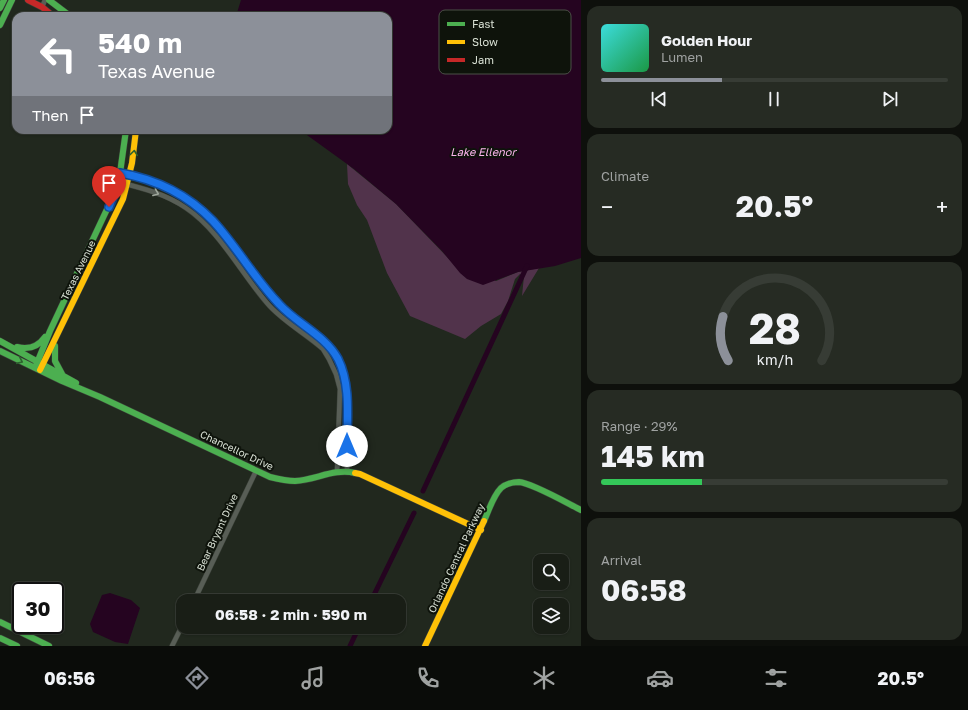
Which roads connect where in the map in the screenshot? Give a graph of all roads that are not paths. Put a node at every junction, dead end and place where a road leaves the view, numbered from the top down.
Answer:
1 (4, 0) edge
2 (12, 0) edge
3 (28, 0) edge
4 (45, 0) edge
5 (49, 0) edge
6 (42, 7) junction
7 (0, 8) edge
8 (48, 12) edge
9 (65, 12) edge
10 (0, 25) edge
11 (125, 134) edge
12 (135, 134) edge
13 (120, 173) junction
14 (130, 175) junction
15 (118, 182) junction
16 (127, 184) junction
17 (109, 207) junction
18 (118, 211) junction
19 (50, 331) junction
20 (56, 338) junction
21 (0, 341) edge
22 (8, 344) junction
23 (0, 351) edge
24 (39, 366) junction
25 (64, 377) junction
26 (100, 397) junction
27 (256, 471) junction
28 (347, 471) junction
29 (336, 472) junction
30 (581, 510) edge
31 (481, 530) junction
32 (197, 594) edge
33 (0, 622) edge
34 (178, 634) edge
35 (0, 638) edge
36 (16, 646) edge
37 (49, 646) edge
38 (172, 646) edge
39 (425, 646) edge

1 - 7 main road
2 - 10 main road
3 - 6 main road
4 - 6 street
5 - 9 main road
6 - 8 main road
11 - 13 main road, Texas Avenue
14 -> 12 main road, Texas Avenue
13 - 14 street
13 - 15 main road, Texas Avenue
14 - 16 main road, Texas Avenue
14 - 28 street
15 - 16 street
15 - 17 main road, Texas Avenue
16 - 18 main road, Texas Avenue
16 -> 29 street
17 - 18 street
17 - 19 main road, Texas Avenue
18 - 20 main road, Texas Avenue
19 - 22 main road
19 - 24 main road, Texas Avenue
20 - 24 main road, Texas Avenue
20 - 25 main road
21 - 22 main road, Chancellor Drive
22 - 24 main road, Chancellor Drive
23 -> 24 main road, Chancellor Drive
24 - 25 main road, Chancellor Drive
24 - 26 main road, Chancellor Drive
25 - 26 main road, Chancellor Drive
26 - 27 main road, Chancellor Drive
27 - 29 main road, Chancellor Drive
27 - 32 street, Bear Bryant Drive
28 - 29 main road, Chancellor Drive
28 - 31 main road, Chancellor Drive
30 - 31 main road, Orlando Central Parkway
31 - 39 main road, Orlando Central Parkway
33 - 37 main road
34 - 38 street
35 - 36 main road

